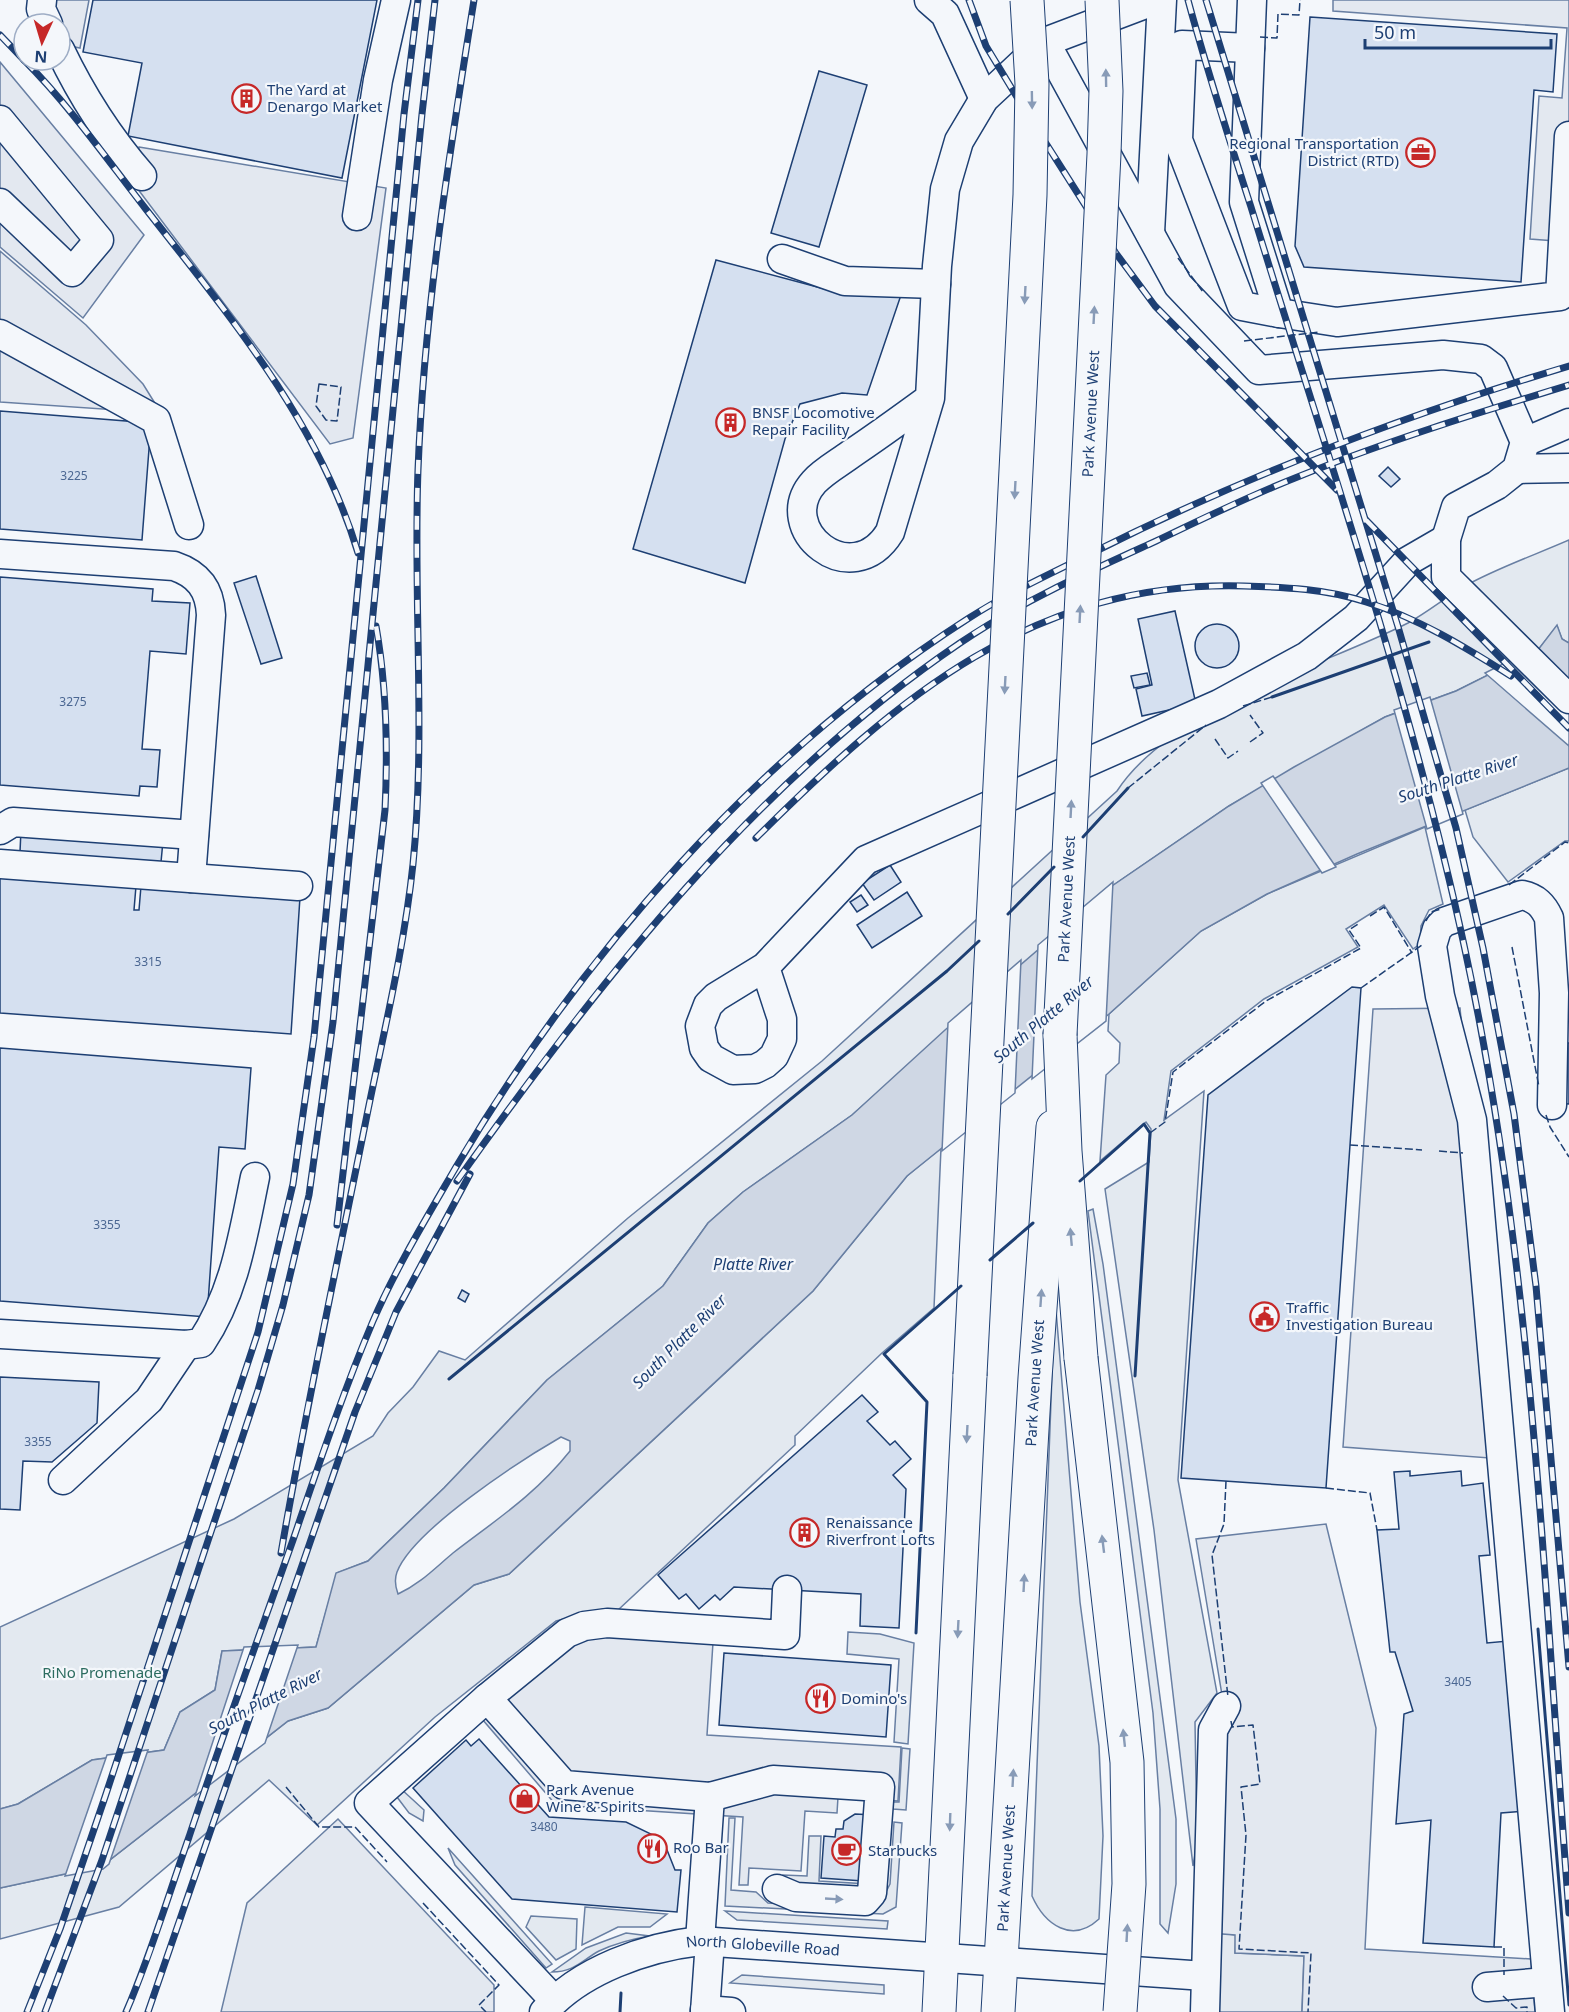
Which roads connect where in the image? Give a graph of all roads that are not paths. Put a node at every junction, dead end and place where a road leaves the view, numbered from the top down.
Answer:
1 (396, 0) edge
2 (929, 0) edge
3 (1027, 0) edge
4 (1102, 0) edge
5 (1156, 0) edge
6 (1162, 0) edge
7 (1252, 0) edge
8 (1045, 42) junction
9 (1250, 48) junction
10 (71, 72) edge
11 (984, 99) junction
12 (0, 120) edge
13 (1569, 136) edge
14 (142, 176) dead end
15 (0, 203) edge
16 (357, 216) dead end
17 (1150, 233) junction
18 (782, 259) dead end
19 (936, 284) junction
20 (1279, 313) junction
21 (0, 334) edge
22 (930, 399) junction
23 (1569, 423) edge
24 (1525, 442) junction
25 (1569, 468) edge
26 (1517, 469) junction
27 (189, 525) dead end
28 (1446, 539) junction
29 (0, 554) edge
30 (1569, 699) edge
31 (0, 830) edge
32 (194, 835) junction
33 (0, 864) edge
34 (191, 878) junction
35 (298, 886) dead end
36 (765, 967) dead end
37 (1060, 1035) junction
38 (1552, 1105) dead end
39 (255, 1177) dead end
40 (0, 1334) edge
41 (186, 1345) junction
42 (63, 1480) dead end
43 (787, 1590) dead end
44 (487, 1698) junction
45 (1226, 1706) dead end
46 (710, 1797) junction
47 (777, 1889) dead end
48 (705, 1941) junction
49 (943, 1958) junction
50 (1002, 1962) junction
51 (1205, 1976) junction
52 (1547, 1982) junction
53 (1487, 1986) dead end
54 (549, 2006) edge
55 (714, 2011) edge
56 (939, 2012) edge
57 (998, 2012) edge
58 (1120, 2012) edge
59 (1205, 2012) edge
60 (1550, 2012) edge

1 - 16 street
2 - 11 street
3 -> 49 main road, bridge
37 -> 4 main road, Park Avenue West, bridge
5 - 8 street
6 - 17 street
7 - 9 street
8 - 11 street
8 - 17 street
9 - 20 street
9 - 20 street
10 - 14 street
11 - 19 street
12 - 15 street
13 - 20 street
17 - 24 street
18 - 19 street
19 - 22 street
21 - 27 street
22 - 22 street
23 - 24 street
24 - 26 street
25 - 26 street
26 - 28 street
28 - 30 street
28 - 36 street
29 - 32 street
31 - 32 street
32 - 34 street
33 - 34 street
34 - 35 street
50 -> 37 main road, Park Avenue West
58 -> 37 main road, bridge
38 - 52 street
39 - 41 street
40 - 41 street
41 - 42 street
43 - 44 street
44 - 46 street
44 - 54 street
45 - 51 street
47 -> 46 street
46 - 48 street
48 - 49 street, North Globeville Road
48 - 54 street, North Globeville Road
48 - 55 street
49 - 50 street, North Globeville Road
49 - 56 main road
50 - 51 street, North Globeville Road
50 - 57 main road, Park Avenue West
51 - 59 street
52 - 53 street
52 - 60 street

